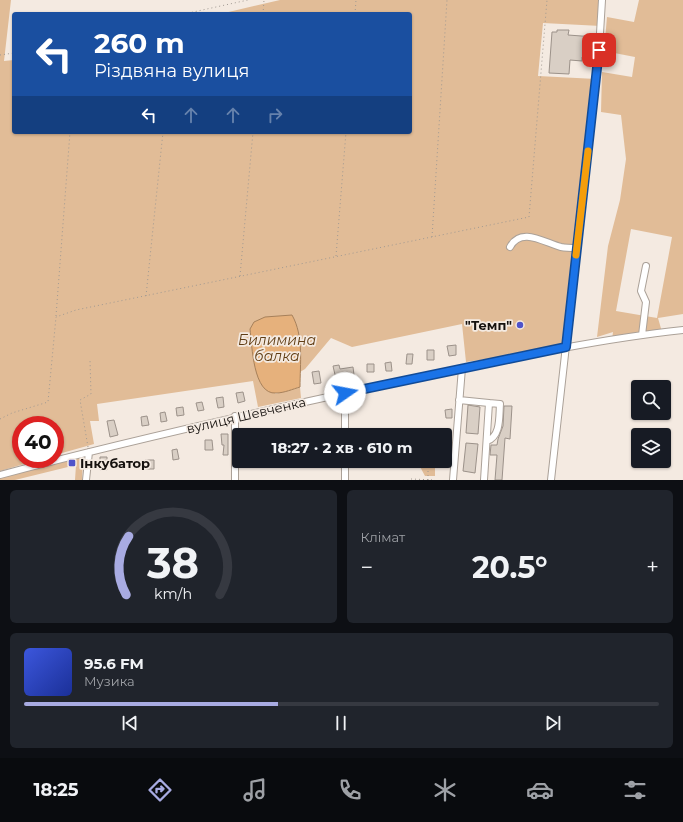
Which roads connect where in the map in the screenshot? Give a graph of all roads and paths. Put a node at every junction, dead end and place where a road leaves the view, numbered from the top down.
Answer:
1 (248, 0) edge
2 (264, 0) edge
3 (356, 0) edge
4 (448, 0) edge
5 (547, 0) edge
6 (602, 0) edge
7 (193, 12) edge
8 (263, 12) edge
9 (355, 12) edge
10 (12, 53) edge
11 (0, 55) edge
12 (70, 134) edge
13 (163, 134) edge
14 (253, 134) edge
15 (346, 134) edge
16 (432, 237) junction
17 (510, 247) dead end
18 (577, 248) junction
19 (336, 257) junction
20 (646, 266) dead end
21 (240, 277) junction
22 (146, 296) junction
23 (56, 317) junction
24 (683, 330) edge
25 (642, 335) junction
26 (566, 347) junction
27 (90, 360) dead end
28 (462, 368) junction
29 (345, 393) junction
30 (459, 400) junction
31 (489, 403) junction
32 (235, 416) junction
33 (0, 419) edge
34 (345, 428) edge
35 (487, 442) junction
36 (89, 452) junction
37 (345, 468) edge
38 (428, 468) edge
39 (0, 475) edge
40 (411, 479) edge
41 (86, 480) edge
42 (235, 480) edge
43 (345, 480) edge
44 (428, 480) edge
45 (435, 480) edge
46 (453, 480) edge
47 (484, 480) edge
48 (551, 480) edge

1 - 7 path
2 - 8 path
3 - 9 path
4 - 16 path
5 - 16 path
6 - 18 street
10 - 11 path
12 - 23 path
13 - 22 path
14 - 21 path
15 - 19 path
16 - 19 path
17 - 18 street
18 - 26 street
19 - 21 path
20 - 25 street
21 - 22 path
22 - 23 path
23 - 33 path
24 - 25 street, вулиця Шевченка
25 - 26 street, вулиця Шевченка
26 - 28 street, вулиця Шевченка
26 - 48 street
27 - 36 path
28 - 29 street, вулиця Шевченка
28 - 30 street
29 - 32 street, вулиця Шевченка
29 - 34 street
30 - 31 street
30 - 46 street
31 - 35 street
31 - 35 street
32 - 36 street, вулиця Шевченка
32 - 42 street
35 - 47 street
36 - 39 street, вулиця Шевченка
36 - 41 street
37 - 43 street
38 - 44 path
40 - 44 path
44 - 45 path

